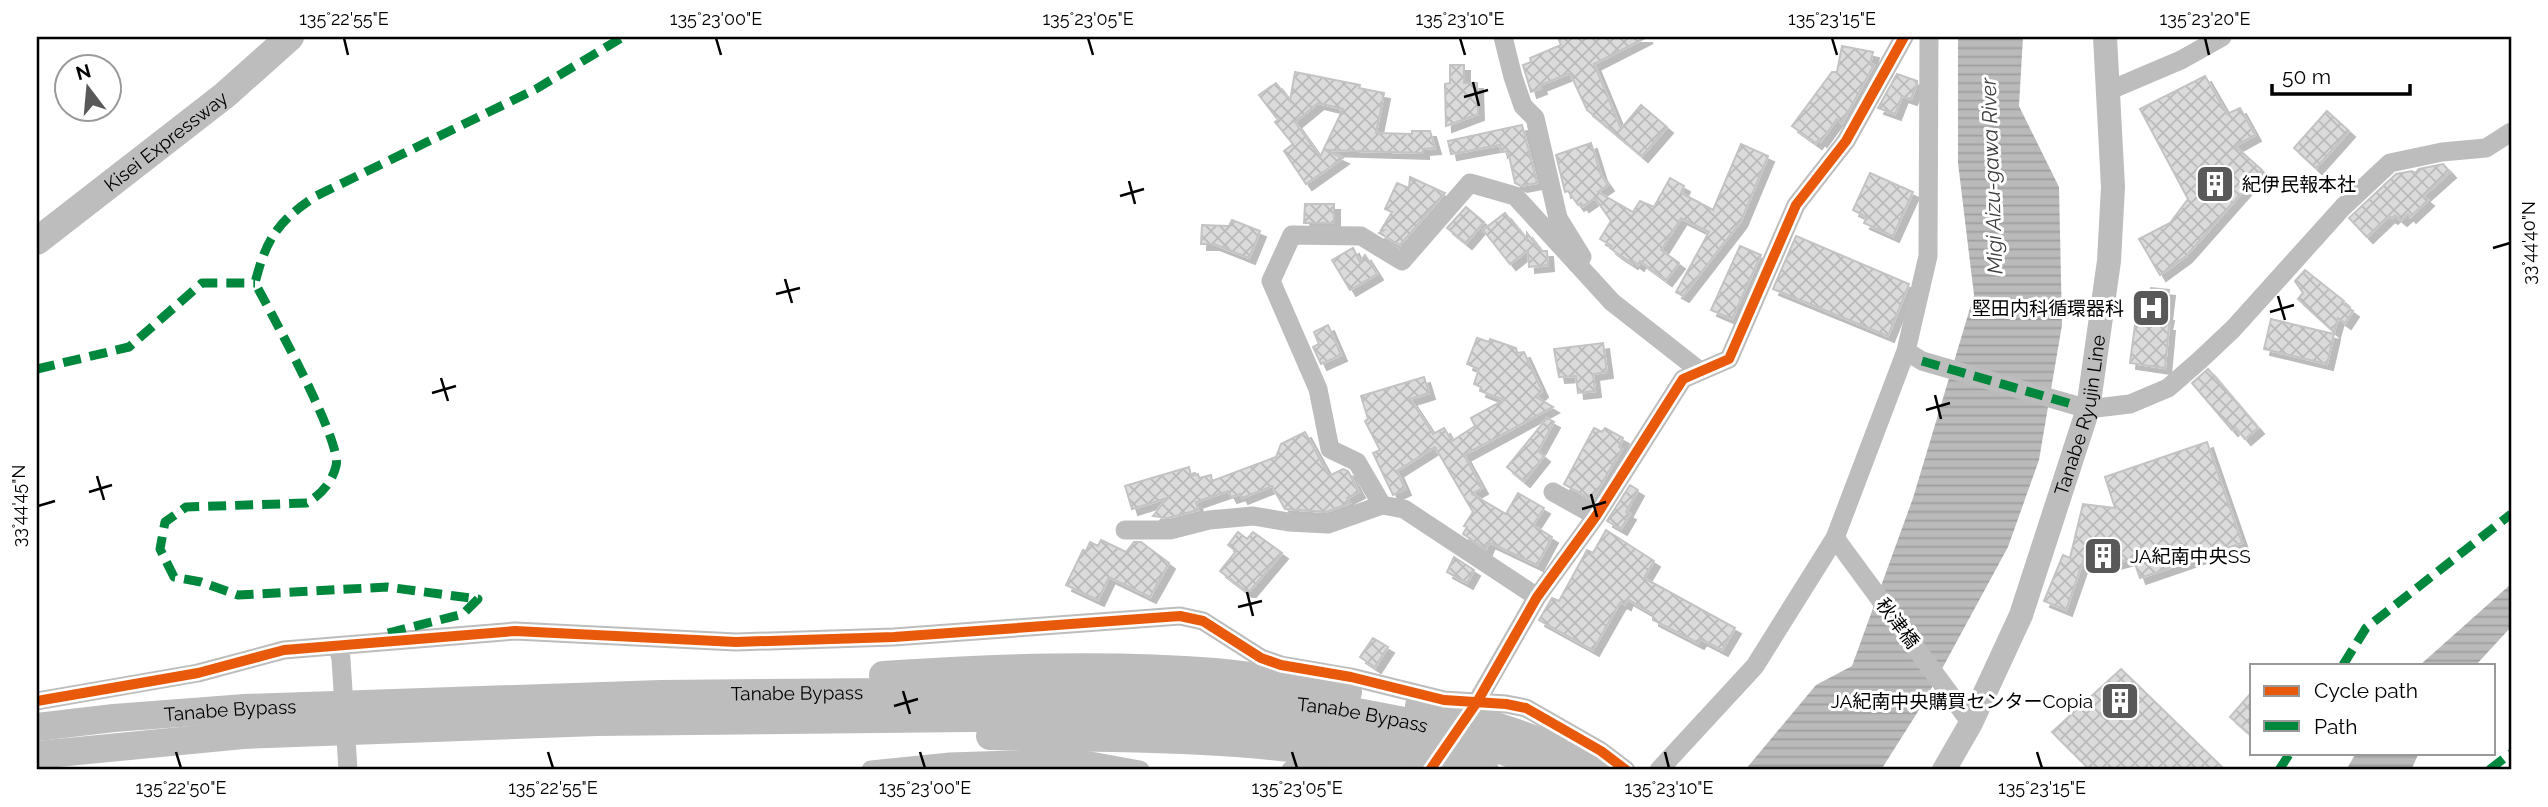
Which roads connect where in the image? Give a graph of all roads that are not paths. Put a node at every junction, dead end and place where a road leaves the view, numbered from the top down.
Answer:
1 (290, 37) edge
2 (1503, 37) edge
3 (1904, 37) edge
4 (1929, 37) edge
5 (2105, 37) edge
6 (2222, 37) edge
7 (2108, 91) junction
8 (2511, 132) edge
9 (37, 241) edge
10 (1612, 302) junction
11 (1914, 356) junction
12 (1700, 371) junction
13 (2082, 407) junction
14 (1553, 492) dead end
15 (1382, 505) junction
16 (1596, 516) junction
17 (1125, 530) dead end
18 (1835, 538) junction
19 (1537, 597) junction
20 (339, 653) junction
21 (37, 701) edge
22 (1477, 702) junction
23 (1212, 708) junction
24 (1971, 723) junction
25 (37, 727) edge
26 (37, 755) edge
27 (1595, 767) edge
28 (348, 770) edge
29 (872, 770) edge
30 (1140, 770) edge
31 (1291, 770) edge
32 (1326, 770) edge
33 (1412, 770) edge
34 (1430, 770) edge
35 (1485, 770) edge
36 (1550, 770) edge
37 (1626, 770) edge
38 (1659, 770) edge
39 (1944, 770) edge

1 - 9 highway, Kisei Expressway
2 - 10 street
3 - 12 street
4 - 11 street
5 - 7 main road, Tanabe Ryujin Line
6 - 7 street
7 - 13 main road, Tanabe Ryujin Line
8 - 13 street
10 - 12 street
10 - 15 street
11 - 13 street
11 - 18 street
12 - 16 street
13 - 24 main road, Tanabe Ryujin Line
14 - 16 street
15 - 17 street
15 - 19 street
16 - 19 street
18 - 24 street, 秋津橋
18 - 38 street
19 - 22 street
20 - 21 street
20 - 22 street
20 - 28 street
22 - 34 street
22 - 37 street
23 - 25 highway, Tanabe Bypass
23 - 26 highway, Tanabe Bypass
23 - 27 highway
23 - 33 highway
23 - 35 highway, Tanabe Bypass
23 - 36 highway, Tanabe Bypass
24 - 39 main road, Tanabe Ryujin Line
29 - 30 street
31 - 32 street

